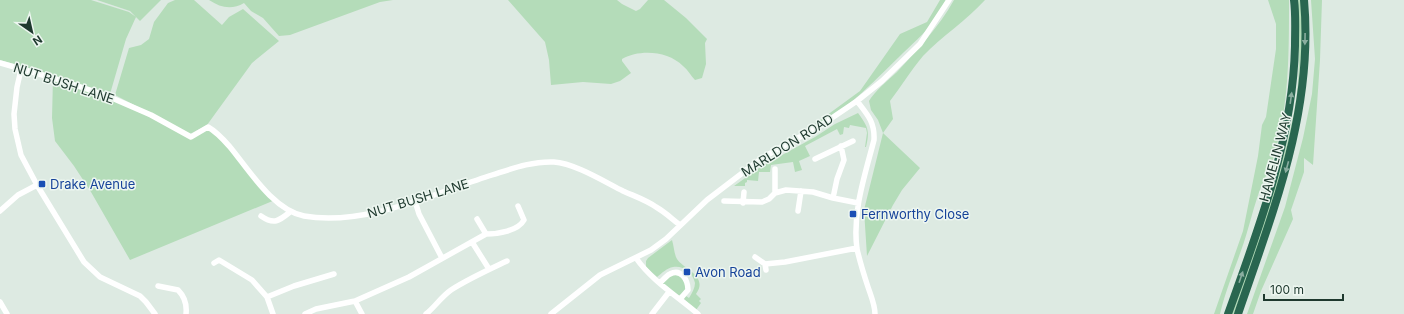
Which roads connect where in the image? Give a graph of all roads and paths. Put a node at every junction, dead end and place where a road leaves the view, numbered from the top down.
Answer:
1 (949, 0) edge
2 (1294, 0) edge
3 (1304, 0) edge
4 (0, 63) edge
5 (19, 70) junction
6 (857, 101) junction
7 (852, 141) dead end
8 (841, 146) junction
9 (824, 163) dead end
10 (775, 170) dead end
11 (37, 185) junction
12 (800, 191) junction
13 (744, 192) dead end
14 (775, 193) junction
15 (833, 198) junction
16 (415, 201) junction
17 (724, 201) dead end
18 (742, 202) junction
19 (858, 202) junction
20 (518, 206) dead end
21 (0, 211) edge
22 (798, 211) dead end
23 (290, 212) junction
24 (261, 216) dead end
25 (477, 219) dead end
26 (523, 223) junction
27 (680, 225) junction
28 (528, 227) dead end
29 (486, 234) junction
30 (472, 242) junction
31 (857, 248) junction
32 (442, 258) junction
33 (636, 258) junction
34 (754, 258) dead end
35 (218, 259) dead end
36 (507, 261) dead end
37 (489, 270) junction
38 (334, 274) dead end
39 (660, 283) junction
40 (158, 286) dead end
41 (669, 292) junction
42 (267, 298) junction
43 (680, 299) junction
44 (355, 301) junction
45 (0, 302) edge
46 (7, 314) edge
47 (155, 314) edge
48 (186, 314) edge
49 (273, 314) edge
50 (305, 314) edge
51 (362, 314) edge
52 (426, 314) edge
53 (551, 314) edge
54 (652, 314) edge
55 (698, 314) edge
56 (875, 314) edge
57 (1228, 314) edge
58 (1238, 314) edge

1 - 6 street, MARLDON ROAD
57 -> 2 highway, HAMELIN WAY
3 -> 58 highway, HAMELIN WAY
4 - 5 street, NUT BUSH LANE
5 - 11 street
5 - 23 street, NUT BUSH LANE
6 - 19 street
6 - 27 street, MARLDON ROAD
7 - 8 street
8 - 9 street
8 - 15 street
10 - 14 street
11 - 21 street
11 - 47 street
12 - 14 street
12 - 15 street
12 - 22 street
13 - 18 street
14 - 18 street
15 - 19 street
16 - 23 street, NUT BUSH LANE
16 - 27 street, NUT BUSH LANE
16 - 32 street
17 - 18 street
19 - 31 street
20 - 26 street
23 - 24 street
25 - 29 street
26 - 28 street
26 - 29 street
27 - 33 street, MARLDON ROAD
29 - 30 street
30 - 32 street
30 - 37 street
31 - 34 street
31 - 56 street
32 - 44 street
33 - 39 street
33 - 53 street, MARLDON ROAD
35 - 42 street
36 - 37 street
37 - 52 street
38 - 42 street
39 - 41 street
39 - 43 street
40 - 48 street
41 - 43 street
41 - 54 street
42 - 49 street
43 - 55 street
44 - 50 street
44 - 51 street
45 - 46 street

